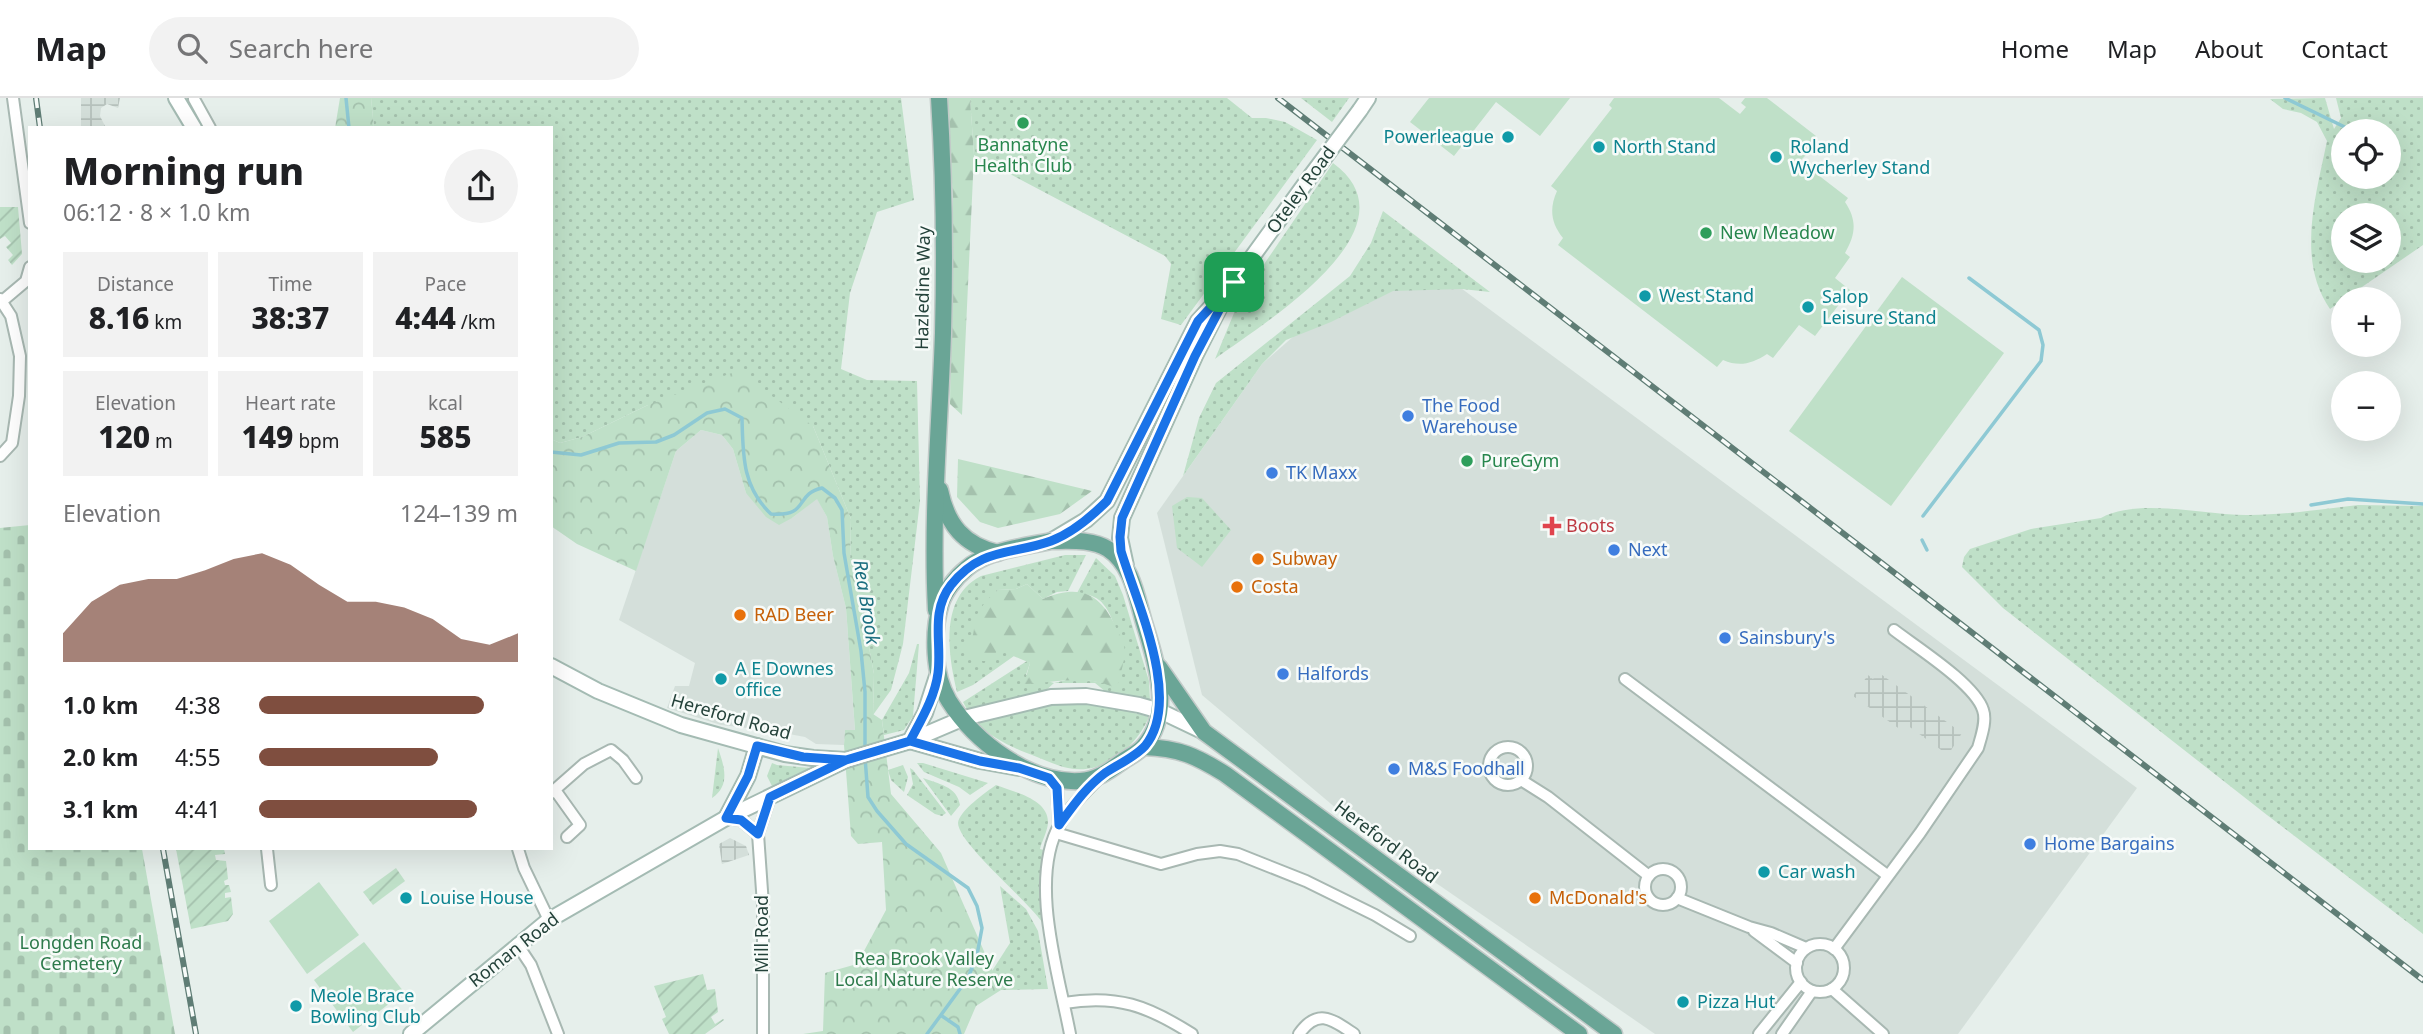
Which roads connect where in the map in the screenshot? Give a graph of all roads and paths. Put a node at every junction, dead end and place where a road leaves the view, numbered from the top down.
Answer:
1 (13, 98) edge
2 (939, 98) edge
3 (187, 100) edge
4 (1364, 104) edge
5 (194, 126) edge
6 (208, 126) edge
7 (28, 208) edge
8 (28, 274) edge
9 (1234, 282) junction
10 (1, 301) edge
11 (0, 456) edge
12 (937, 478) junction
13 (1051, 541) junction
14 (998, 554) junction
15 (1126, 567) junction
16 (937, 625) junction
17 (1894, 630) dead end
18 (1155, 660) junction
19 (553, 667) edge
20 (938, 673) junction
21 (1625, 679) dead end
22 (1160, 711) junction
23 (964, 718) junction
24 (1204, 732) junction
25 (910, 741) junction
26 (757, 746) junction
27 (1144, 747) junction
28 (846, 760) junction
29 (1019, 768) junction
30 (1103, 775) junction
31 (636, 778) dead end
32 (1049, 778) junction
33 (1521, 780) dead end
34 (553, 792) edge
35 (770, 797) junction
36 (726, 818) junction
37 (1058, 829) junction
38 (758, 834) junction
39 (567, 837) dead end
40 (267, 850) edge
41 (518, 850) edge
42 (1887, 874) junction
43 (1649, 876) junction
44 (271, 885) dead end
45 (1677, 898) junction
46 (549, 920) junction
47 (1749, 927) junction
48 (1410, 936) dead end
49 (517, 944) junction
50 (1806, 948) junction
51 (1834, 949) junction
52 (1797, 963) junction
53 (1801, 982) junction
54 (1832, 989) junction
55 (1812, 990) junction
56 (1064, 1003) junction
57 (411, 1034) edge
58 (558, 1034) edge
59 (763, 1034) edge
60 (1070, 1034) edge
61 (1192, 1034) edge
62 (1299, 1034) edge
63 (1354, 1034) edge
64 (1579, 1034) edge
65 (1614, 1034) edge
66 (1759, 1034) edge
67 (1782, 1034) edge
68 (1883, 1034) edge

1 - 7 street
2 - 12 main road, Hazledine Way
3 - 5 main road
3 - 6 street
4 - 9 main road, Oteley Road, bridge
8 - 10 street
9 - 13 main road, Oteley Road
9 - 15 main road, Oteley Road
10 - 11 street
12 - 14 main road, Hazledine Way
12 - 16 main road, Hazledine Way
13 - 14 main road
13 - 15 main road
14 - 16 main road
15 - 18 main road
16 - 20 main road, Hazledine Way
17 - 42 street
18 - 22 main road
18 - 24 main road, Hereford Road
19 - 26 main road, Hereford Road
20 - 23 main road
20 - 25 main road
21 - 42 street
22 - 23 main road, Hereford Road
22 - 24 main road, Hereford Road
22 - 27 main road
23 - 25 main road, Hereford Road
23 - 29 main road
24 - 65 main road, Hereford Road
25 - 28 main road, Hereford Road
25 - 29 main road
26 - 28 main road, Hereford Road
26 - 36 main road
27 - 30 main road
27 - 64 main road
28 - 35 main road, Roman Road
29 - 32 main road
30 - 32 main road
30 - 37 street
31 - 34 street
32 - 37 street
33 - 43 street
34 - 39 street
35 - 36 main road, Roman Road
35 - 38 street, Mill Road
36 - 38 street
36 - 46 main road, Roman Road
37 - 48 street
37 - 56 street
38 - 59 street, Mill Road
40 - 44 street
41 - 46 street
42 - 51 street
43 - 45 street
43 - 45 street
45 - 47 street
46 - 49 main road, Roman Road
47 - 50 street
47 - 52 street
49 - 57 main road, Roman Road
49 - 58 street
50 - 51 street
50 - 52 street
51 - 54 street
52 - 53 street
53 - 55 street
53 - 66 street
54 - 55 street
54 - 68 street
55 - 67 street
56 - 60 street
56 - 61 street
62 - 63 street

